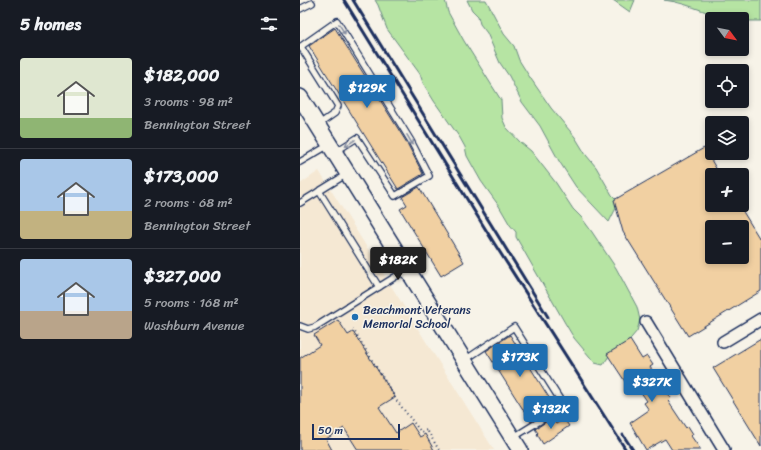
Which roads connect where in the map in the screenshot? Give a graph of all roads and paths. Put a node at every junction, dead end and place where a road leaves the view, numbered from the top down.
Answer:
1 (312, 3) dead end
2 (300, 9) edge
3 (301, 47) edge
4 (300, 97) edge
5 (318, 125) junction
6 (332, 148) junction
7 (300, 162) edge
8 (348, 174) junction
9 (319, 191) junction
10 (300, 203) edge
11 (407, 270) junction
12 (379, 287) junction
13 (761, 319) edge
14 (646, 322) dead end
15 (300, 326) edge
16 (353, 330) dead end
17 (723, 342) dead end
18 (464, 360) junction
19 (516, 444) edge
20 (439, 450) edge
21 (724, 450) edge

1 - 2 lane
3 - 5 lane
3 -> 6 lane
4 - 5 main road
5 - 6 main road
6 - 7 lane
6 - 8 main road
8 - 9 lane
8 - 11 main road
9 - 10 lane
9 - 12 lane
11 - 12 lane
11 - 18 main road
12 - 15 lane
13 - 17 street
14 - 21 street
16 - 20 path
18 - 19 main road
18 - 19 lane

